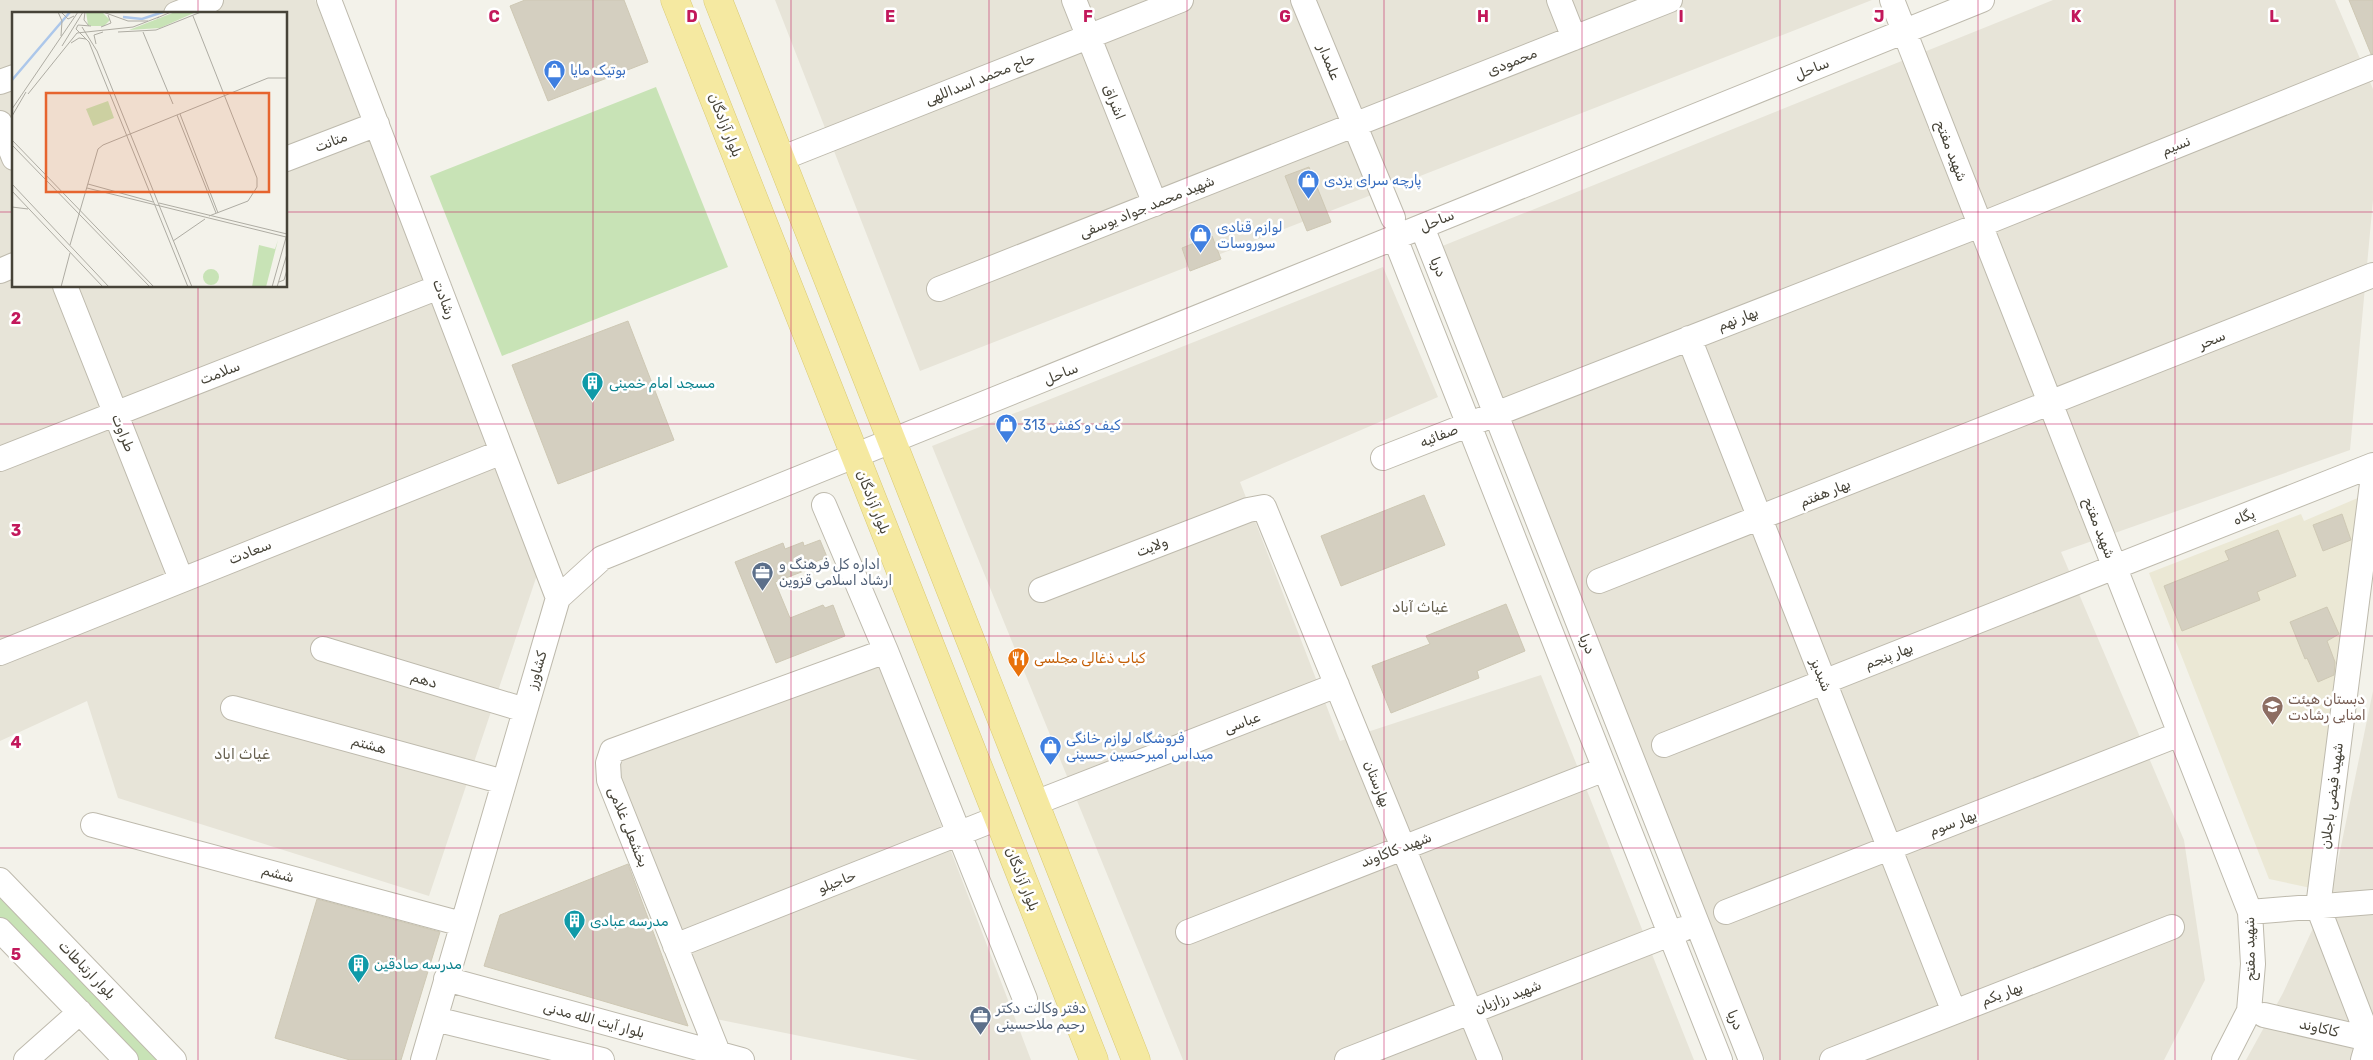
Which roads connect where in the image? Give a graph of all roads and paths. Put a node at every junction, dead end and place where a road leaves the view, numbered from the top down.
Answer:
1 (211, 0) edge
2 (329, 0) edge
3 (675, 0) edge
4 (718, 0) edge
5 (1074, 0) edge
6 (1181, 0) edge
7 (1303, 0) edge
8 (1559, 0) edge
9 (1670, 0) edge
10 (1892, 0) edge
11 (1982, 0) edge
12 (181, 12) edge
13 (1904, 32) junction
14 (1088, 37) junction
15 (1574, 38) junction
16 (2373, 67) edge
17 (12, 78) edge
18 (0, 82) edge
19 (0, 123) edge
20 (376, 124) junction
21 (1354, 125) junction
22 (12, 153) edge
23 (288, 158) edge
24 (780, 159) junction
25 (1155, 204) junction
26 (1980, 224) junction
27 (1422, 227) junction
28 (1394, 228) junction
29 (12, 266) edge
30 (0, 271) edge
31 (2373, 275) edge
32 (439, 287) junction
33 (66, 288) edge
34 (939, 289) dead end
35 (1689, 338) junction
36 (2050, 404) junction
37 (116, 414) junction
38 (1496, 414) junction
39 (1469, 425) junction
40 (892, 443) junction
41 (502, 452) junction
42 (856, 457) junction
43 (1383, 458) dead end
44 (0, 459) edge
45 (2373, 465) edge
46 (2373, 476) edge
47 (824, 505) dead end
48 (1264, 507) joint
49 (1760, 519) junction
50 (2115, 568) junction
51 (181, 579) junction
52 (1599, 582) dead end
53 (1041, 590) dead end
54 (1567, 594) junction
55 (558, 598) junction
56 (1540, 605) junction
57 (322, 649) dead end
58 (886, 652) junction
59 (0, 653) edge
60 (1824, 682) junction
61 (1337, 685) junction
62 (233, 708) dead end
63 (525, 710) junction
64 (2180, 734) junction
65 (1664, 745) dead end
66 (1604, 769) junction
67 (504, 782) junction
68 (1034, 803) junction
69 (998, 818) junction
70 (93, 824) dead end
71 (959, 834) junction
72 (1403, 847) junction
73 (1890, 848) junction
74 (0, 880) edge
75 (2373, 902) edge
76 (2328, 906) junction
77 (1726, 912) dead end
78 (2250, 912) junction
79 (2373, 914) edge
80 (1697, 923) junction
81 (462, 924) junction
82 (2172, 927) dead end
83 (0, 930) edge
84 (1188, 932) dead end
85 (1670, 934) junction
86 (675, 946) junction
87 (446, 980) junction
88 (1024, 999) dead end
89 (80, 1012) junction
90 (1471, 1012) junction
91 (1954, 1012) junction
92 (2264, 1015) dead end
93 (435, 1019) junction
94 (2368, 1046) edge
95 (720, 1057) edge
96 (26, 1060) edge
97 (126, 1060) edge
98 (174, 1060) edge
99 (423, 1060) edge
100 (602, 1060) edge
101 (742, 1060) edge
102 (1094, 1060) edge
103 (1136, 1060) edge
104 (1347, 1060) edge
105 (1490, 1060) edge
106 (1720, 1060) edge
107 (1751, 1060) edge
108 (1832, 1060) edge
109 (2224, 1060) edge

1 - 12 street
2 - 20 street, رشادت
3 - 42 main road, بلوار آزادگان
4 - 24 main road
5 - 14 street, اشراق
6 - 14 street, حاج محمد اسداللهی
7 - 21 street, علمدار
8 - 15 street
9 - 15 street, محمودی
10 - 13 street, شهید مفتح
11 - 13 street, ساحل
13 - 26 street, شهید مفتح
13 - 27 street, ساحل
14 - 24 street, حاج محمد اسداللهی
14 - 25 street, اشراق
15 - 21 street, محمودی
16 - 26 street, نسیم
17 - 18 street
19 - 22 street
20 - 23 street, متانت
20 - 32 street, رشادت
21 - 25 street, شهید محمد جواد یوسفی
21 - 28 street, علمدار
24 - 40 main road
25 - 34 street, شهید محمد جواد یوسفی
26 - 35 street, بهار نهم
26 - 36 street, شهید مفتح
27 - 28 street, ساحل
27 - 38 street, دریا
28 - 39 street
28 - 40 street, ساحل
29 - 30 street
31 - 36 street, سحر
32 - 37 street, سلامت
32 - 41 street, رشادت
33 - 37 street, طراوت
35 - 38 street, بهار نهم
35 - 49 street, شبدیز
36 - 49 street, بهار هفتم
36 - 50 street, شهید مفتح
37 - 44 street, سلامت
37 - 51 street, طراوت
38 - 39 street, صفائیه
38 - 54 street, دریا
39 - 43 street, صفائیه
39 - 56 street
40 - 42 street, ساحل
40 - 68 main road
41 - 51 street, سعادت
41 - 55 street, رشادت
42 - 55 street
42 - 69 main road, بلوار آزادگان
45 - 50 street, پگاه
46 - 76 street, شهید فیضی باجلان
47 - 58 street
48 - 53 street, ولایت
48 - 61 street, بهارستان
49 - 52 street, بهار هفتم
49 - 60 street, شبدیز
50 - 60 street, بهار پنجم
50 - 64 street, شهید مفتح
51 - 59 street, سعادت
54 - 56 street
54 - 80 street, دریا
55 - 63 street, کشاورز
56 - 66 street
57 - 63 street, دهم
58 - 71 street
58 - 86 street, بخشعلی غلامی
60 - 65 street, بهار پنجم
60 - 73 street, شبدیز
61 - 68 street, عباسی
61 - 72 street, بهارستان
62 - 67 street, هشتم
63 - 67 street, کشاورز
64 - 73 street, بهار سوم
64 - 78 street, شهید مفتح
66 - 72 street, شهید کاکاوند
66 - 85 street
67 - 81 street, کشاورز
68 - 103 main road
69 - 71 street, حاجیلو
69 - 102 main road, بلوار آزادگان
70 - 81 street, ششم
71 - 86 street, حاجیلو
71 - 88 street
72 - 84 street, شهید کاکاوند
72 - 90 street, بهارستان
73 - 77 street, بهار سوم
73 - 91 street, شبدیز
74 - 98 street, بلوار ارتباطات
75 - 76 street
76 - 78 street
76 - 79 street
76 - 94 street
78 - 109 street, شهید مفتح
80 - 85 street, شهید رزازیان
80 - 107 street, دریا
81 - 87 street, کشاورز
82 - 91 street, بهار یکم
83 - 89 street
85 - 90 street, شهید رزازیان
85 - 106 street
86 - 95 street, بخشعلی غلامی
87 - 93 street, کشاورز
87 - 95 street, بلوار آیت الله مدنی
89 - 96 street
89 - 97 street
90 - 104 street, شهید رزازیان
90 - 105 street, بهارستان
91 - 108 street, بهار یکم
92 - 94 street, کاکاوند
93 - 99 street, کشاورز
93 - 100 street
95 - 101 street, بلوار آیت الله مدنی

